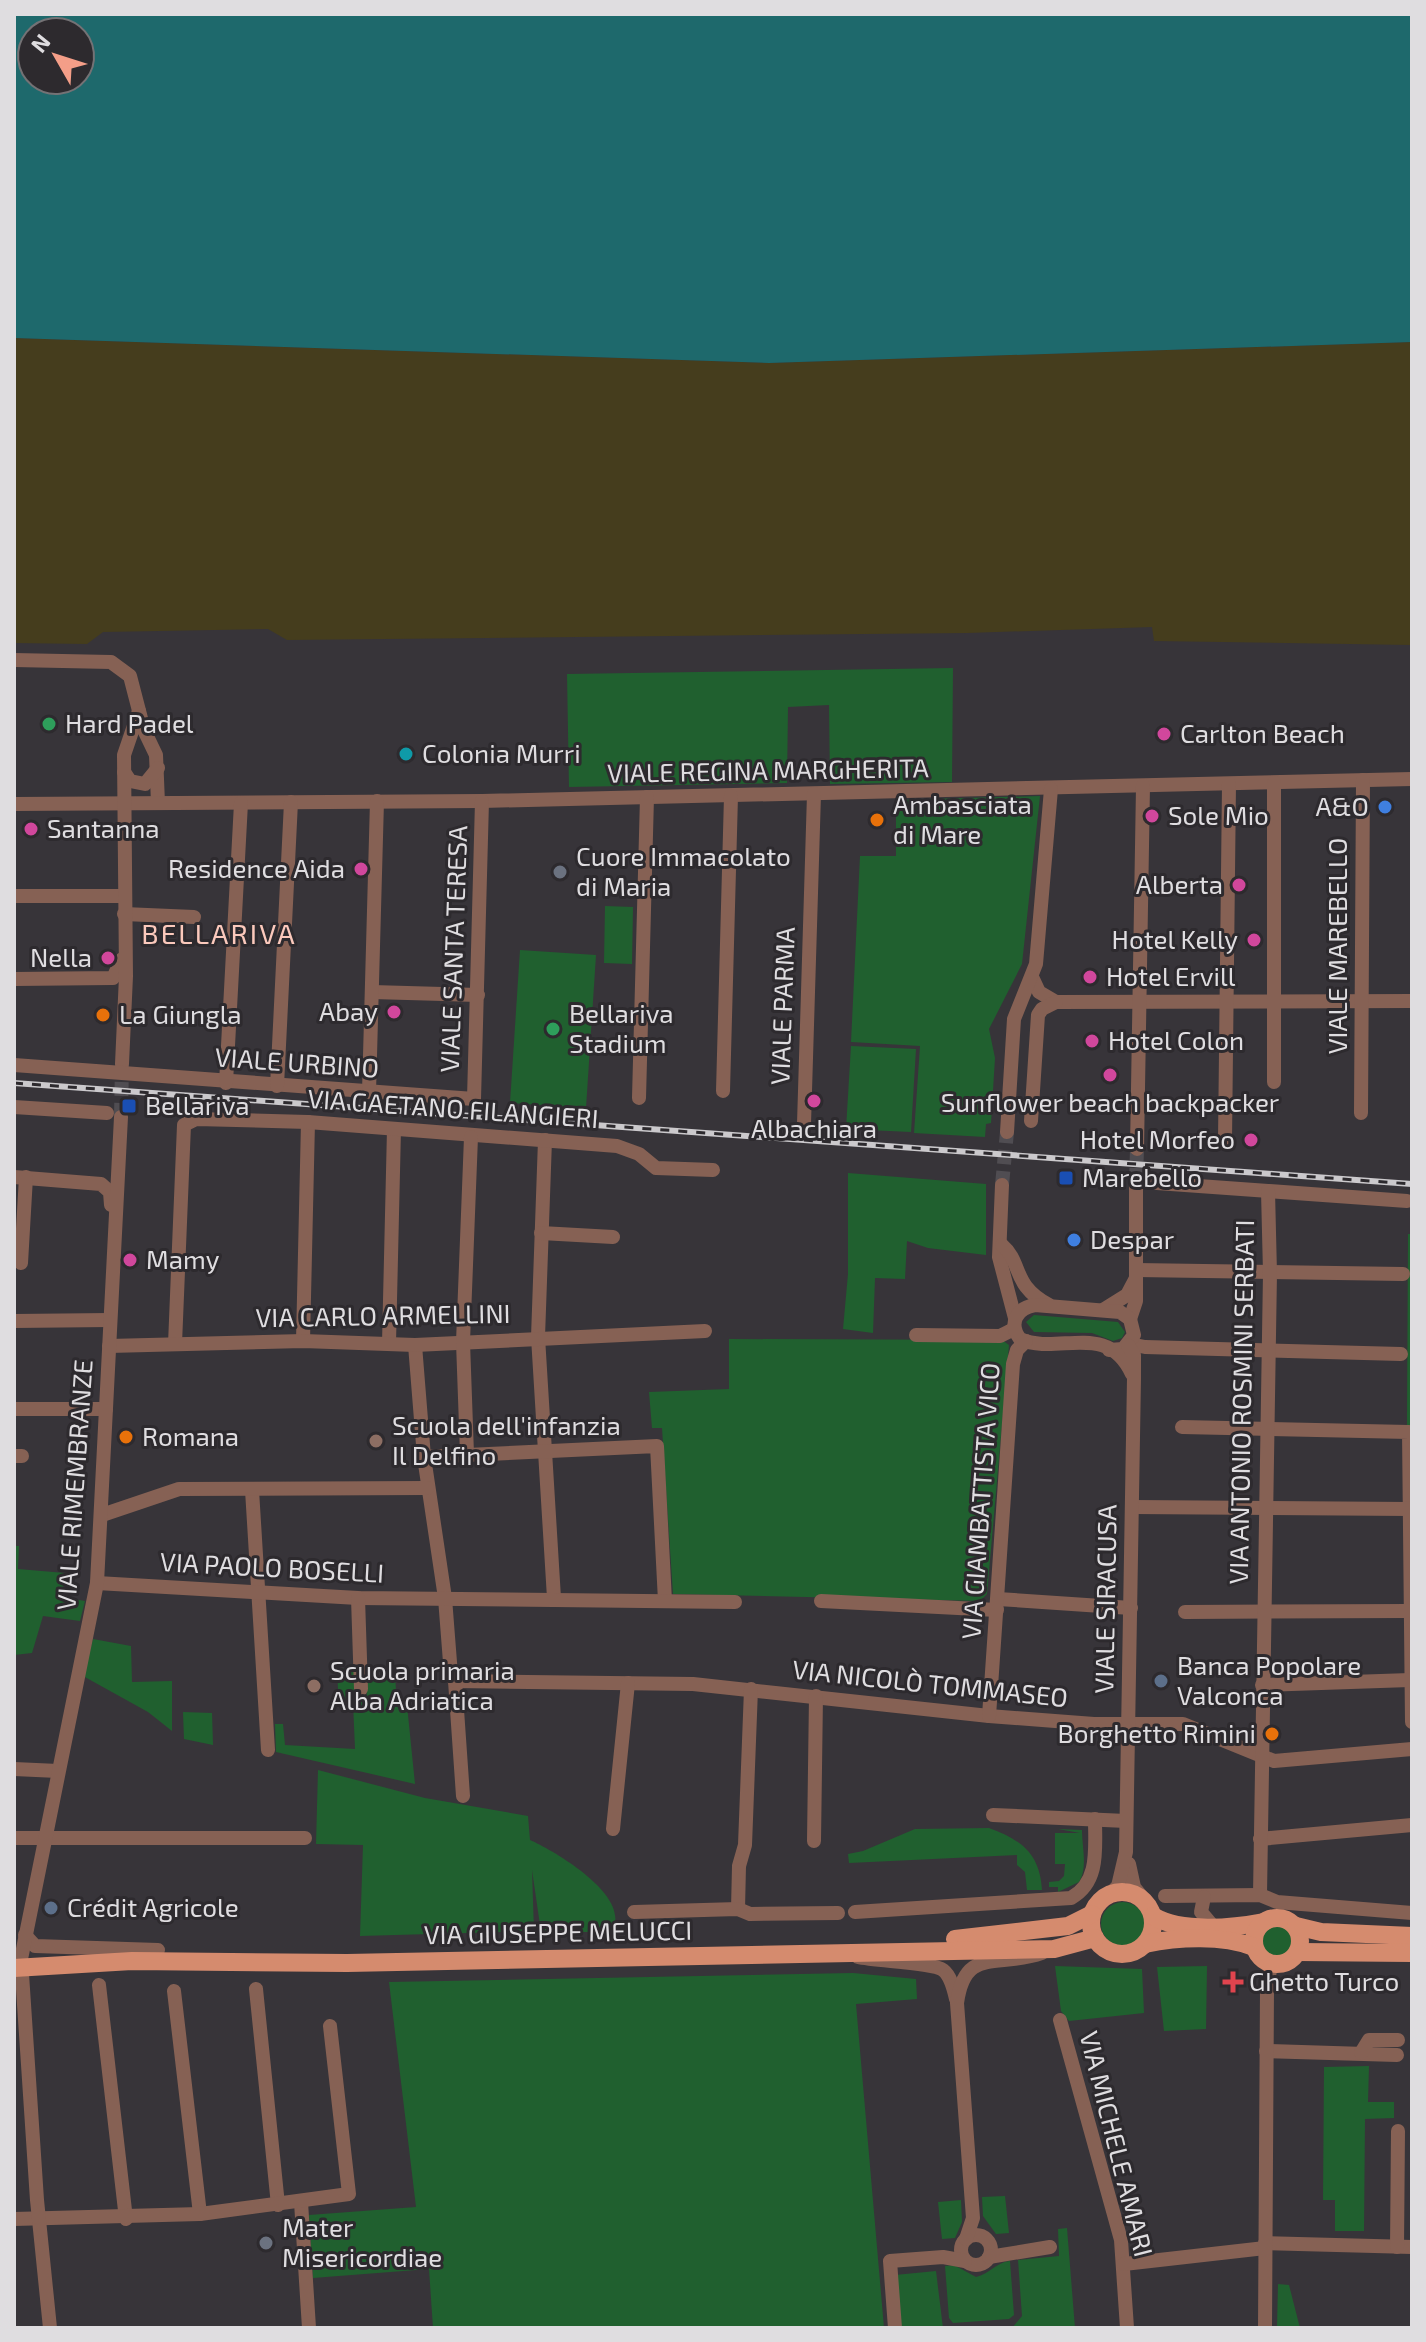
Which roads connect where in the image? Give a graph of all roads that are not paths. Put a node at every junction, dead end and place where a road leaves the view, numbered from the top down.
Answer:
1 (14, 660) edge
2 (139, 711) junction
3 (153, 748) junction
4 (124, 756) junction
5 (158, 768) junction
6 (124, 772) junction
7 (1412, 779) edge
8 (1363, 780) junction
9 (1274, 783) junction
10 (1229, 784) junction
11 (1143, 786) junction
12 (1051, 789) junction
13 (814, 794) junction
14 (731, 796) junction
15 (647, 797) junction
16 (377, 801) junction
17 (482, 801) junction
18 (291, 802) junction
19 (124, 803) junction
20 (158, 803) junction
21 (241, 803) junction
22 (14, 804) edge
23 (14, 896) edge
24 (124, 896) junction
25 (124, 914) junction
26 (194, 917) dead end
27 (123, 954) junction
28 (1032, 977) junction
29 (14, 979) edge
30 (372, 992) junction
31 (478, 995) junction
32 (1361, 1001) junction
33 (1412, 1001) edge
34 (1056, 1002) junction
35 (1227, 1002) junction
36 (1272, 1002) junction
37 (1140, 1004) junction
38 (14, 1065) edge
39 (120, 1069) junction
40 (1274, 1082) dead end
41 (226, 1083) junction
42 (277, 1086) junction
43 (723, 1091) dead end
44 (369, 1092) junction
45 (639, 1098) dead end
46 (474, 1099) joint
47 (14, 1107) edge
48 (1361, 1113) dead end
49 (1031, 1121) dead end
50 (308, 1122) junction
51 (804, 1124) dead end
52 (394, 1129) junction
53 (1007, 1132) tunnel mouth
54 (471, 1137) junction
55 (545, 1140) junction
56 (1225, 1141) dead end
57 (1137, 1149) tunnel mouth
58 (713, 1170) dead end
59 (20, 1177) edge
60 (1136, 1182) tunnel mouth
61 (1157, 1183) dead end
62 (1002, 1185) tunnel mouth
63 (1268, 1191) junction
64 (1407, 1201) dead end
65 (114, 1225) junction
66 (541, 1233) junction
67 (613, 1237) dead end
68 (1002, 1245) junction
69 (21, 1263) dead end
70 (1270, 1273) junction
71 (1136, 1274) junction
72 (1403, 1274) dead end
73 (1050, 1306) junction
74 (1101, 1310) junction
75 (1130, 1319) junction
76 (110, 1320) junction
77 (14, 1321) edge
78 (1014, 1324) junction
79 (705, 1331) dead end
80 (916, 1335) dead end
81 (538, 1337) junction
82 (303, 1341) junction
83 (1026, 1341) junction
84 (463, 1342) junction
85 (389, 1343) junction
86 (1134, 1343) junction
87 (175, 1344) junction
88 (415, 1345) junction
89 (109, 1346) junction
90 (1109, 1350) junction
91 (1268, 1351) junction
92 (1401, 1354) dead end
93 (1134, 1378) junction
94 (14, 1409) edge
95 (106, 1409) junction
96 (1182, 1427) dead end
97 (1268, 1431) junction
98 (545, 1452) junction
99 (467, 1454) junction
100 (424, 1457) junction
101 (427, 1488) junction
102 (252, 1490) junction
103 (1132, 1507) junction
104 (1267, 1507) junction
105 (1410, 1509) junction
106 (102, 1515) junction
107 (97, 1583) junction
108 (259, 1594) junction
109 (358, 1598) junction
110 (445, 1598) junction
111 (554, 1598) junction
112 (665, 1601) junction
113 (821, 1601) dead end
114 (735, 1602) dead end
115 (997, 1604) junction
116 (1131, 1608) junction
117 (1409, 1611) junction
118 (1185, 1612) dead end
119 (1263, 1613) junction
120 (1410, 1680) junction
121 (455, 1681) junction
122 (628, 1683) junction
123 (1262, 1685) junction
124 (361, 1689) dead end
125 (751, 1689) junction
126 (816, 1696) junction
127 (989, 1716) junction
128 (1127, 1722) junction
129 (1412, 1722) edge
130 (1412, 1749) edge
131 (268, 1750) dead end
132 (1260, 1754) junction
133 (14, 1769) edge
134 (58, 1771) junction
135 (463, 1796) dead end
136 (993, 1815) dead end
137 (1095, 1819) junction
138 (1126, 1821) junction
139 (1412, 1825) edge
140 (613, 1829) dead end
141 (14, 1838) edge
142 (305, 1838) dead end
143 (46, 1839) junction
144 (1260, 1839) junction
145 (814, 1841) dead end
146 (1126, 1852) junction
147 (1109, 1895) junction
148 (1260, 1895) junction
149 (1165, 1896) dead end
150 (1199, 1897) junction
151 (21, 1908) edge
152 (738, 1909) junction
153 (1149, 1909) junction
154 (634, 1912) dead end
155 (855, 1912) dead end
156 (838, 1913) dead end
157 (1412, 1913) edge
158 (1092, 1914) junction
159 (1264, 1922) junction
160 (1184, 1925) junction
161 (1212, 1925) junction
162 (1296, 1926) junction
163 (25, 1935) junction
164 (1412, 1936) edge
165 (1095, 1938) junction
166 (1145, 1944) junction
167 (1254, 1947) junction
168 (1054, 1949) junction
169 (158, 1950) junction
170 (1298, 1952) junction
171 (842, 1953) junction
172 (1412, 1953) edge
173 (17, 1964) edge
174 (1271, 1964) junction
175 (99, 1985) dead end
176 (256, 1989) dead end
177 (174, 1991) dead end
178 (957, 2003) junction
179 (1060, 2020) dead end
180 (330, 2026) dead end
181 (1398, 2048) dead end
182 (1266, 2051) junction
183 (1398, 2131) dead end
184 (301, 2202) junction
185 (278, 2205) junction
186 (200, 2214) junction
187 (973, 2218) junction
188 (14, 2219) edge
189 (126, 2219) junction
190 (39, 2220) junction
191 (987, 2246) junction
192 (1265, 2246) junction
193 (1050, 2247) dead end
194 (1405, 2247) edge
195 (964, 2249) junction
196 (1124, 2264) junction
197 (50, 2328) edge
198 (309, 2328) edge
199 (895, 2328) edge
200 (1127, 2328) edge
201 (1265, 2328) edge

1 - 2 street
2 - 3 street
2 - 4 street
3 - 4 street
3 - 5 street
4 - 6 street
5 - 6 street
5 - 20 street
6 - 19 street
7 - 8 street, VIALE REGINA MARGHERITA
8 - 9 street, VIALE REGINA MARGHERITA
8 - 32 street, VIALE MAREBELLO
9 - 10 street, VIALE REGINA MARGHERITA
9 - 36 street
10 - 11 street, VIALE REGINA MARGHERITA
10 - 35 street
11 - 12 street, VIALE REGINA MARGHERITA
11 - 37 street
12 - 13 street, VIALE REGINA MARGHERITA
12 - 28 street
13 - 14 street, VIALE REGINA MARGHERITA
13 - 51 street, VIALE PARMA
14 - 15 street, VIALE REGINA MARGHERITA
14 - 43 street
15 - 17 street, VIALE REGINA MARGHERITA
15 - 45 street
16 - 17 street, VIALE REGINA MARGHERITA
16 - 18 street, VIALE REGINA MARGHERITA
16 - 30 street
17 - 31 street, VIALE SANTA TERESA
18 - 21 street, VIALE REGINA MARGHERITA
18 - 42 street
19 - 20 street, VIALE REGINA MARGHERITA
19 - 22 street, VIALE REGINA MARGHERITA
19 - 24 street
20 - 21 street, VIALE REGINA MARGHERITA
21 - 41 street
23 - 24 street
24 - 25 street
25 - 26 street
25 - 27 street
27 - 29 street
27 - 39 street
28 - 34 street
28 - 53 street
30 - 31 street
30 - 44 street
31 - 46 street, VIALE SANTA TERESA
32 - 33 street
32 - 36 street
32 - 48 street, VIALE MAREBELLO
34 - 37 street
34 - 49 street
35 - 36 street
35 - 37 street
35 - 56 street
36 - 40 street
37 - 57 street
38 - 39 street, VIALE URBINO
39 - 41 street, VIALE URBINO
41 - 42 street, VIALE URBINO
42 - 44 street, VIALE URBINO
44 - 46 street, VIALE URBINO
47 - 65 street, VIALE RIMEMBRANZE
50 - 52 street, VIA GAETANO FILANGIERI
50 - 82 street
50 - 87 street, VIA GAETANO FILANGIERI
52 - 54 street, VIA GAETANO FILANGIERI
52 - 85 street
54 - 55 street, VIA GAETANO FILANGIERI
54 - 84 street
55 - 58 street, VIA GAETANO FILANGIERI
55 - 66 street
59 - 65 street
59 - 69 street
60 - 71 street
61 - 63 street
62 - 68 street
63 - 64 street
63 - 70 street, VIA ANTONIO ROSMINI SERBATI
65 - 76 street, VIALE RIMEMBRANZE
66 - 67 street
66 - 81 street
68 - 73 street
68 - 78 street
70 - 71 street
70 - 72 street
70 - 91 street, VIA ANTONIO ROSMINI SERBATI
71 - 74 street
71 - 75 street
73 - 74 street
73 - 78 street, VIA GIAMBATTISTA VICO
74 - 75 street
75 - 86 street, VIALE SIRACUSA
76 - 77 street
76 - 89 street, VIALE RIMEMBRANZE
78 - 80 street, VIA GIAMBATTISTA VICO
78 - 83 street
79 - 81 street, VIA CARLO ARMELLINI
81 - 84 street, VIA CARLO ARMELLINI
81 - 98 street
82 - 85 street, VIA CARLO ARMELLINI
82 - 87 street, VIA CARLO ARMELLINI
83 - 90 street
83 - 115 street, VIA GIAMBATTISTA VICO
84 - 88 street, VIA CARLO ARMELLINI
84 - 99 street
85 - 88 street, VIA CARLO ARMELLINI
86 - 90 street
86 - 91 street
86 - 93 street, VIALE SIRACUSA
87 - 89 street, VIA CARLO ARMELLINI
88 - 100 street
89 - 95 street, VIALE RIMEMBRANZE
90 - 93 street
91 - 92 street
91 - 97 street, VIA ANTONIO ROSMINI SERBATI
93 - 103 street, VIALE SIRACUSA
94 - 95 street
95 - 106 street, VIALE RIMEMBRANZE
96 - 97 street
97 - 104 street, VIA ANTONIO ROSMINI SERBATI
97 - 105 street
98 - 99 street
98 - 111 street
98 - 112 street
99 - 100 street
100 - 101 street
101 - 102 street
101 - 110 street
102 - 106 street
102 - 108 street
103 - 104 street
103 - 116 street, VIALE SIRACUSA
104 - 105 street
104 - 119 street, VIA ANTONIO ROSMINI SERBATI
105 - 117 street
106 - 107 street, VIALE RIMEMBRANZE
107 - 108 street, VIA PAOLO BOSELLI
107 - 134 street, VIALE RIMEMBRANZE
108 - 109 street, VIA PAOLO BOSELLI
108 - 131 street
109 - 110 street, VIA PAOLO BOSELLI
109 - 124 street
110 - 111 street, VIA PAOLO BOSELLI
110 - 121 street
111 - 112 street, VIA PAOLO BOSELLI
112 - 114 street, VIA PAOLO BOSELLI
113 - 115 street
115 - 116 street
115 - 127 street, VIA GIAMBATTISTA VICO
116 - 128 street, VIALE SIRACUSA
117 - 119 street
117 - 120 street
118 - 119 street, VIA ANTONIO ROSMINI SERBATI
119 - 123 street, VIA ANTONIO ROSMINI SERBATI
120 - 123 street
120 - 129 street
121 - 122 street, VIA NICOLÒ TOMMASEO
121 - 135 street
122 - 125 street, VIA NICOLÒ TOMMASEO
122 - 140 street
123 - 132 street, VIA ANTONIO ROSMINI SERBATI
125 - 126 street, VIA NICOLÒ TOMMASEO
125 - 152 street
126 - 127 street, VIA NICOLÒ TOMMASEO
126 - 145 street
127 - 128 street, VIA NICOLÒ TOMMASEO
128 - 132 street, VIA NICOLÒ TOMMASEO
128 - 138 street, VIALE SIRACUSA
130 - 132 street, VIA NICOLÒ TOMMASEO
132 - 144 street, VIA ANTONIO ROSMINI SERBATI
133 - 134 street
134 - 143 street, VIALE RIMEMBRANZE
136 - 137 street
137 - 138 street
137 - 155 street
138 - 146 street, VIALE SIRACUSA
139 - 144 street
141 - 143 street
142 - 143 street
143 - 151 street, VIALE RIMEMBRANZE
144 - 148 street, VIA ANTONIO ROSMINI SERBATI
146 - 147 street, VIALE SIRACUSA
146 - 153 street, VIALE SIRACUSA
147 - 153 main road
147 - 158 main road
148 - 150 street
148 - 157 street
149 - 150 street
150 - 160 street
150 - 161 street
151 - 163 street, VIALE RIMEMBRANZE
152 - 154 street
152 - 156 street
153 - 160 main road
153 - 166 main road
158 - 165 main road
158 - 169 main road, VIA GIUSEPPE MELUCCI
159 - 161 main road
159 - 162 main road
159 - 167 main road
160 - 161 main road
162 - 164 main road
162 - 170 main road
163 - 169 street, VIA GIUSEPPE MELUCCI
163 - 173 street, VIALE RIMEMBRANZE
165 - 166 main road
165 - 168 main road, VIA GIUSEPPE MELUCCI
166 - 167 main road
167 - 174 main road
168 - 171 main road, VIA GIUSEPPE MELUCCI
168 - 178 street
169 - 173 main road, VIA GIUSEPPE MELUCCI
170 - 172 main road
170 - 174 main road
171 - 173 main road, VIA GIUSEPPE MELUCCI
171 - 178 street
173 - 190 street, VIALE RIMEMBRANZE
174 - 182 street
175 - 189 street
176 - 185 street
177 - 186 street
178 - 187 street
179 - 196 street, VIA MICHELE AMARI
180 - 184 street
181 - 182 street
182 - 192 street
183 - 194 street
184 - 185 street
184 - 198 street
185 - 186 street
186 - 189 street
187 - 191 street
187 - 195 street
188 - 190 street
189 - 190 street
190 - 197 street, VIALE RIMEMBRANZE
191 - 193 street
191 - 195 street
191 - 195 street
192 - 194 street
192 - 196 street
192 - 201 street
195 - 199 street
196 - 200 street, VIA MICHELE AMARI

